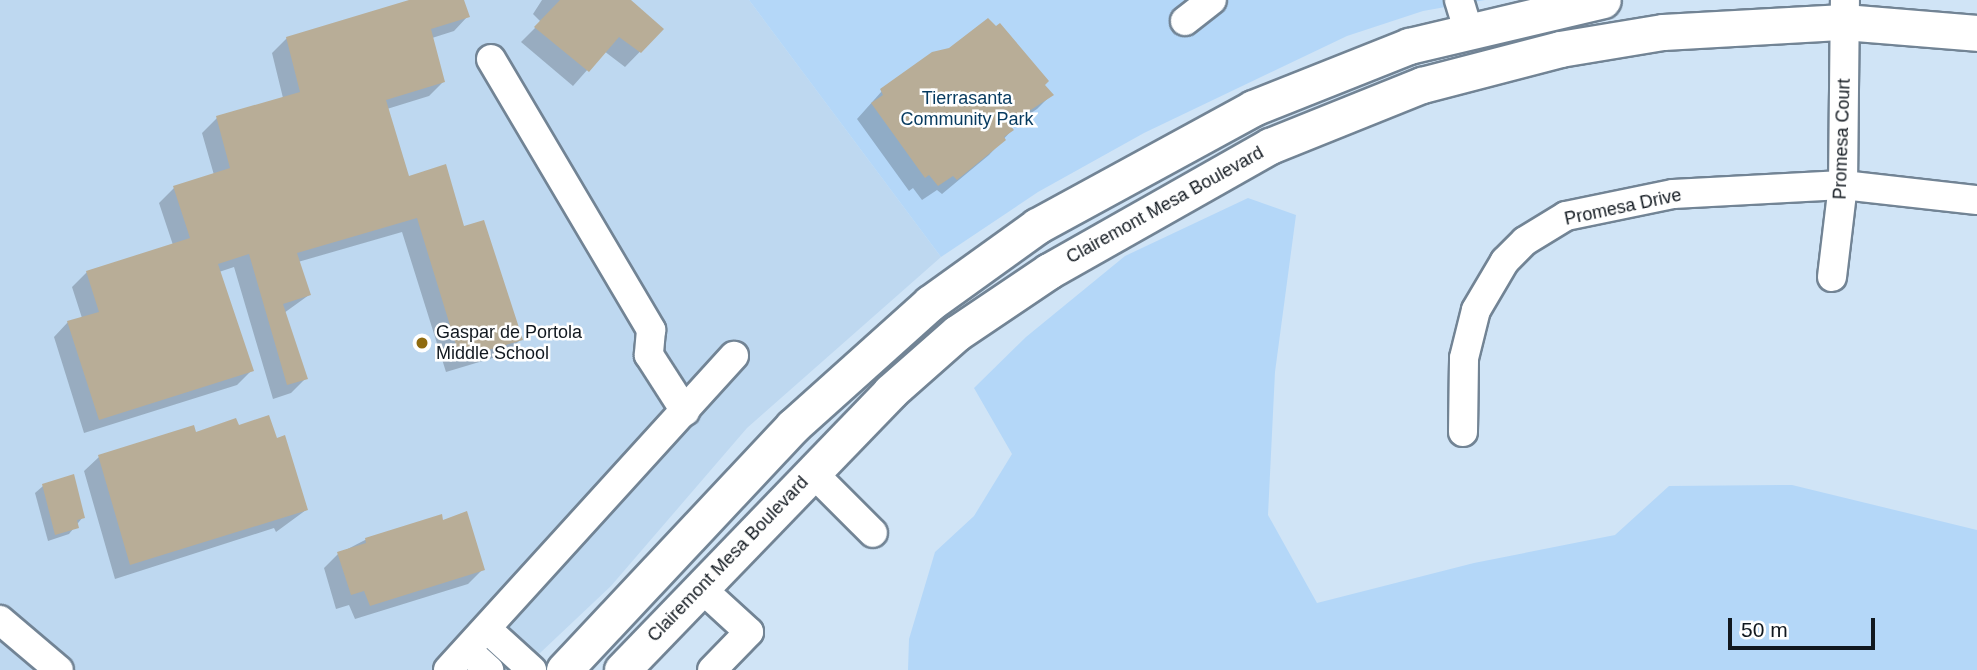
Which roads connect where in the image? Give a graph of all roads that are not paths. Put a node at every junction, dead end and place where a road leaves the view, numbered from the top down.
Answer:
1 (1212, 0) edge
2 (1603, 0) edge
3 (1845, 11) edge
4 (1464, 15) edge
5 (1185, 21) dead end
6 (1977, 33) edge
7 (491, 59) dead end
8 (1422, 85) junction
9 (1843, 185) junction
10 (1977, 200) edge
11 (1832, 277) dead end
12 (734, 356) dead end
13 (685, 411) junction
14 (1462, 432) dead end
15 (812, 472) junction
16 (873, 533) dead end
17 (701, 588) junction
18 (0, 620) edge
19 (487, 629) junction
20 (457, 660) edge
21 (59, 670) edge
22 (489, 670) edge
23 (532, 670) edge
24 (564, 670) edge
25 (622, 670) edge
26 (712, 670) edge

1 - 5 street
2 - 4 main road
3 - 6 main road, Clairemont Mesa Boulevard
3 - 8 main road, Clairemont Mesa Boulevard
3 - 9 street, Promesa Court
4 - 8 main road
4 - 24 main road
7 - 13 street
8 - 15 main road, Clairemont Mesa Boulevard
9 - 10 street, Promesa Drive
9 - 11 street, Promesa Court
9 - 14 street, Promesa Drive
12 - 13 street
13 - 19 street
15 - 16 street
15 - 17 main road, Clairemont Mesa Boulevard
17 - 25 main road, Clairemont Mesa Boulevard
17 - 26 street
18 - 21 street
19 - 20 street
19 - 23 street
20 - 22 street

